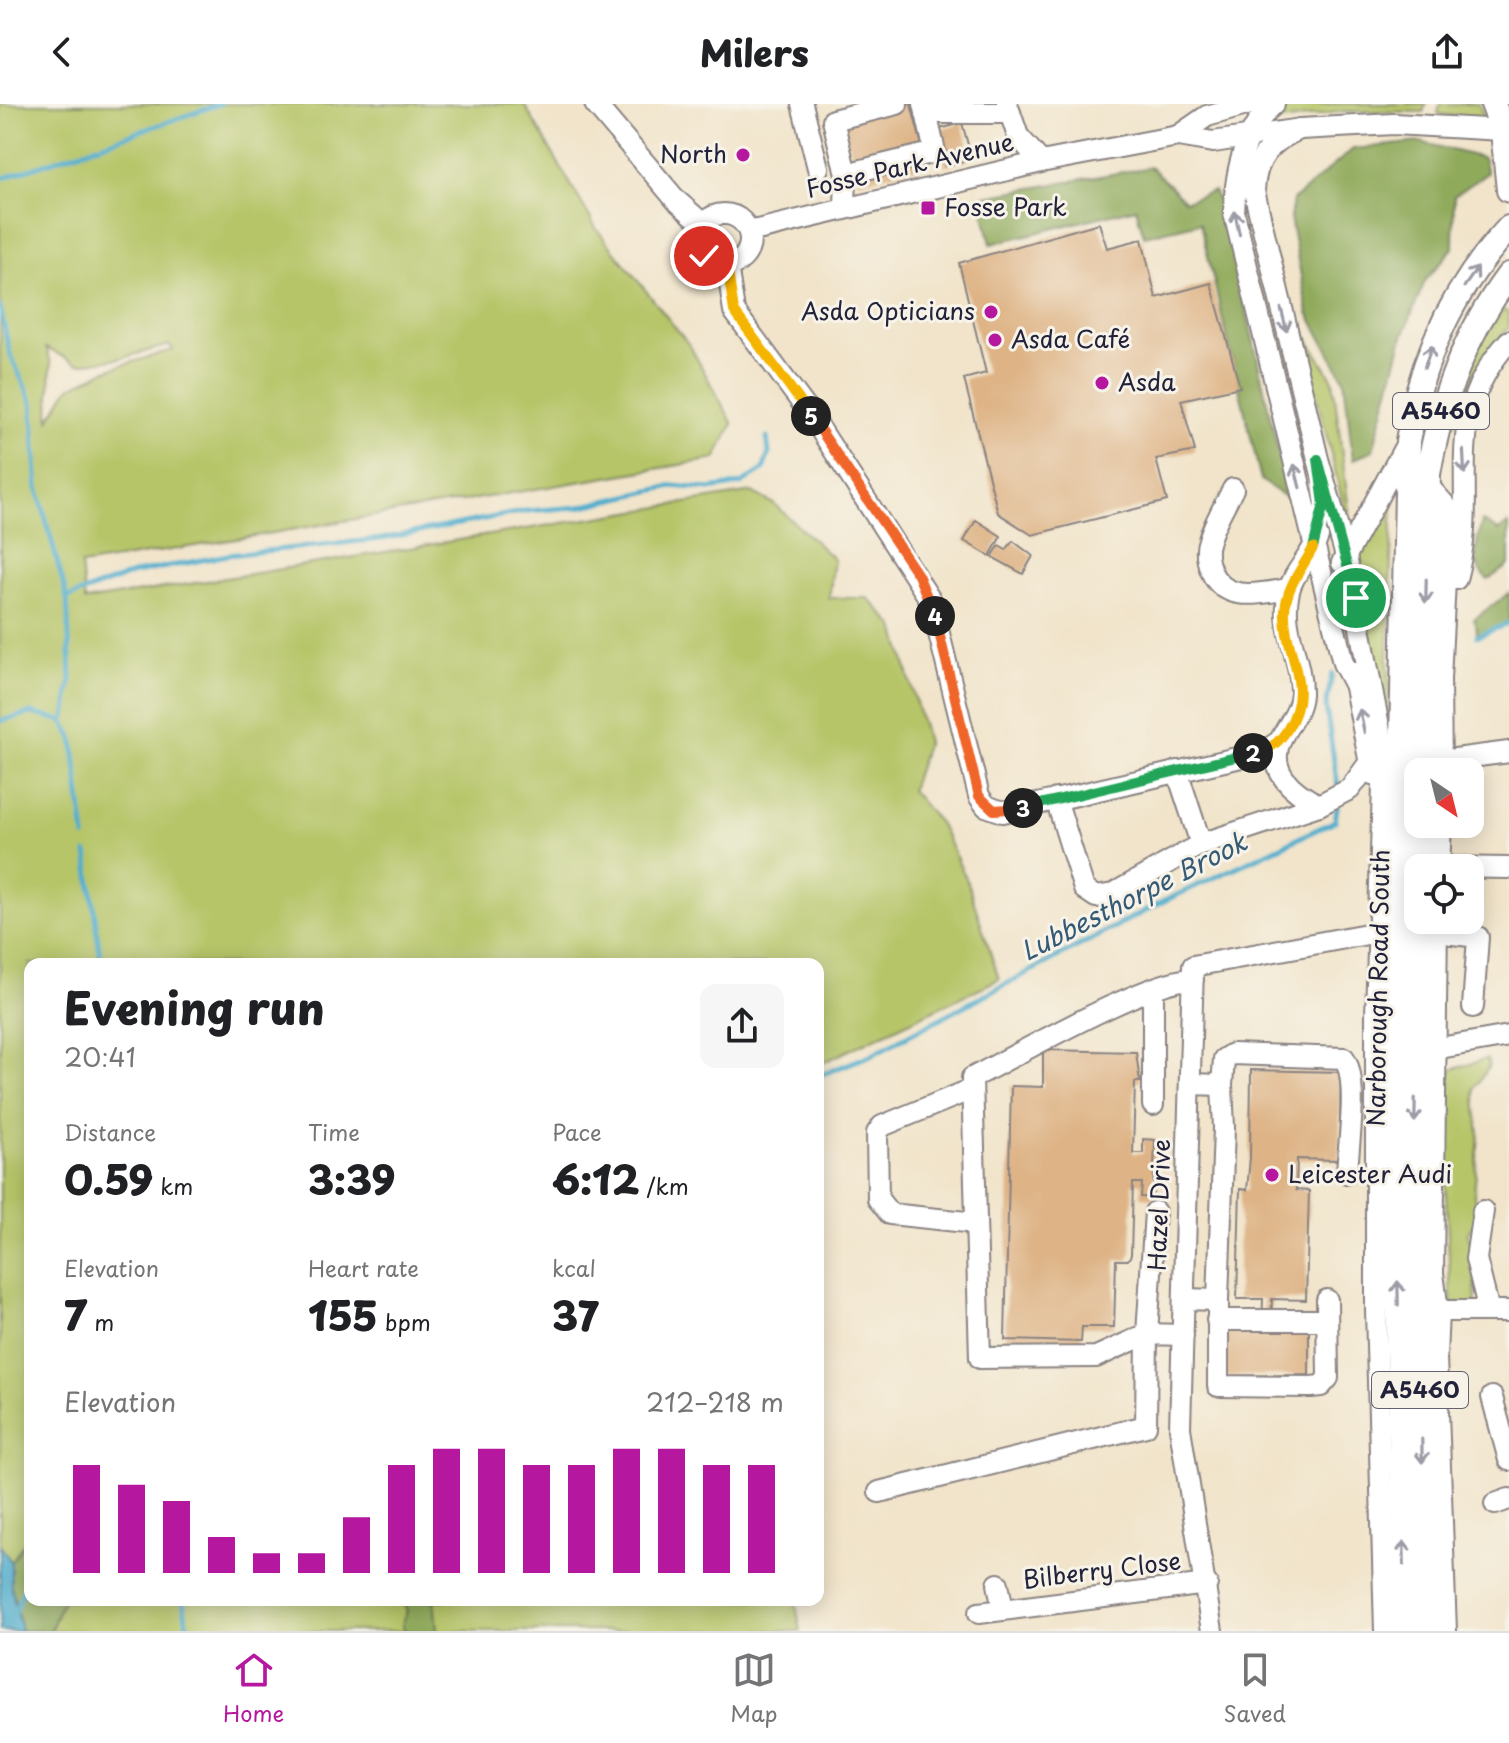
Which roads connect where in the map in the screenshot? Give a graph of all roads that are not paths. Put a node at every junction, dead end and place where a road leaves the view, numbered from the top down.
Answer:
1 (595, 104) edge
2 (897, 104) edge
3 (1250, 104) edge
4 (1274, 104) edge
5 (1493, 104) edge
6 (1008, 108) edge
7 (925, 109) edge
8 (805, 113) edge
9 (833, 120) junction
10 (1300, 129) junction
11 (1506, 130) edge
12 (1178, 136) junction
13 (1251, 136) junction
14 (1041, 162) junction
15 (818, 168) dead end
16 (846, 174) junction
17 (1509, 190) edge
18 (1509, 198) edge
19 (845, 207) junction
20 (703, 224) junction
21 (749, 232) junction
22 (1503, 234) edge
23 (727, 265) junction
24 (1509, 275) edge
25 (1509, 341) edge
26 (1408, 449) junction
27 (1318, 459) junction
28 (1428, 484) junction
29 (1233, 489) dead end
30 (1316, 543) junction
31 (1346, 556) junction
32 (1289, 589) junction
33 (1446, 614) junction
34 (1355, 686) junction
35 (1272, 746) junction
36 (1509, 752) edge
37 (1434, 758) edge
38 (1435, 758) edge
39 (1481, 758) edge
40 (1369, 763) junction
41 (1177, 771) junction
42 (1056, 799) junction
43 (1319, 805) junction
44 (1382, 825) junction
45 (1201, 844) junction
46 (1484, 868) edge
47 (1509, 868) edge
48 (1378, 932) junction
49 (1430, 934) edge
50 (1431, 934) edge
51 (1467, 934) edge
52 (1193, 979) junction
53 (1153, 989) junction
54 (1473, 1007) dead end
55 (1509, 1036) edge
56 (1434, 1049) junction
57 (1190, 1084) junction
58 (1222, 1085) junction
59 (972, 1089) junction
60 (1153, 1105) dead end
61 (1376, 1172) junction
62 (1483, 1211) dead end
63 (1155, 1212) dead end
64 (976, 1223) junction
65 (1184, 1299) junction
66 (1218, 1310) junction
67 (1438, 1311) junction
68 (1499, 1311) edge
69 (1147, 1334) junction
70 (1183, 1335) junction
71 (1492, 1397) dead end
72 (1509, 1460) edge
73 (879, 1492) dead end
74 (998, 1584) dead end
75 (1207, 1584) junction
76 (1003, 1610) junction
77 (979, 1613) dead end
78 (1212, 1631) edge
79 (1385, 1631) edge
80 (1406, 1631) edge
81 (1426, 1631) edge
82 (1446, 1631) edge

1 - 20 street
2 - 9 street
3 - 12 street, Fosse Park Avenue
4 - 13 street
5 - 11 main road
6 - 7 street
6 - 14 street
7 - 16 street
8 - 9 street
8 - 15 street
9 - 16 street
10 - 11 street, Fosse Park Avenue
10 - 13 street, Fosse Park Avenue
10 -> 27 street, Narborough Road South
11 - 17 main road
12 - 13 street, Fosse Park Avenue
12 - 14 street, Fosse Park Avenue
30 -> 13 street
14 - 19 street, Fosse Park Avenue
16 - 19 street
18 - 22 main road, Narborough Road South
19 - 21 street, Fosse Park Avenue
20 - 21 street
20 - 23 street
21 - 23 street
26 -> 22 main road, Narborough Road South / A5460
23 - 42 street
24 - 28 main road, A5460
25 -> 33 street
26 - 28 street
26 - 31 street, Narborough Road South
80 -> 26 main road, Narborough Road South / A5460
27 - 30 street
27 - 31 street, Narborough Road South
28 - 33 street
28 -> 37 main road, A5460
29 - 32 street
30 - 32 street
30 - 34 street
31 - 34 street, Narborough Road South
31 - 44 street, Narborough Road South
32 - 35 street
33 - 38 street
40 -> 34 street, Narborough Road South
35 - 41 street
35 - 43 street
36 - 39 street
40 - 43 street
40 - 44 street, Narborough Road South
41 - 42 street
41 - 45 street
42 - 45 street
43 - 45 street
44 - 48 street, Narborough Road South
46 - 47 street
48 - 52 street
48 - 61 street, Narborough Road South
49 -> 81 main road, Narborough Road South / A5460
50 - 56 street
51 - 54 street
52 - 53 street
52 - 57 street, Hazel Drive
53 - 59 street
53 - 60 street
55 - 56 street
56 - 67 street
57 - 58 street
57 - 65 street, Hazel Drive
58 - 61 street
58 - 66 street
59 - 64 street
59 - 64 street
61 - 79 street, Narborough Road South
62 - 68 street
63 - 69 street
64 - 69 street
65 - 66 street
65 - 70 street, Hazel Drive
66 - 66 street
67 - 68 street
67 - 82 street
69 - 70 street
69 - 73 street
70 - 75 street, Hazel Drive
71 - 72 street
74 - 76 street, Bilberry Close
75 - 76 street, Bilberry Close
75 - 78 street, Hazel Drive
76 - 77 street, Bilberry Close

